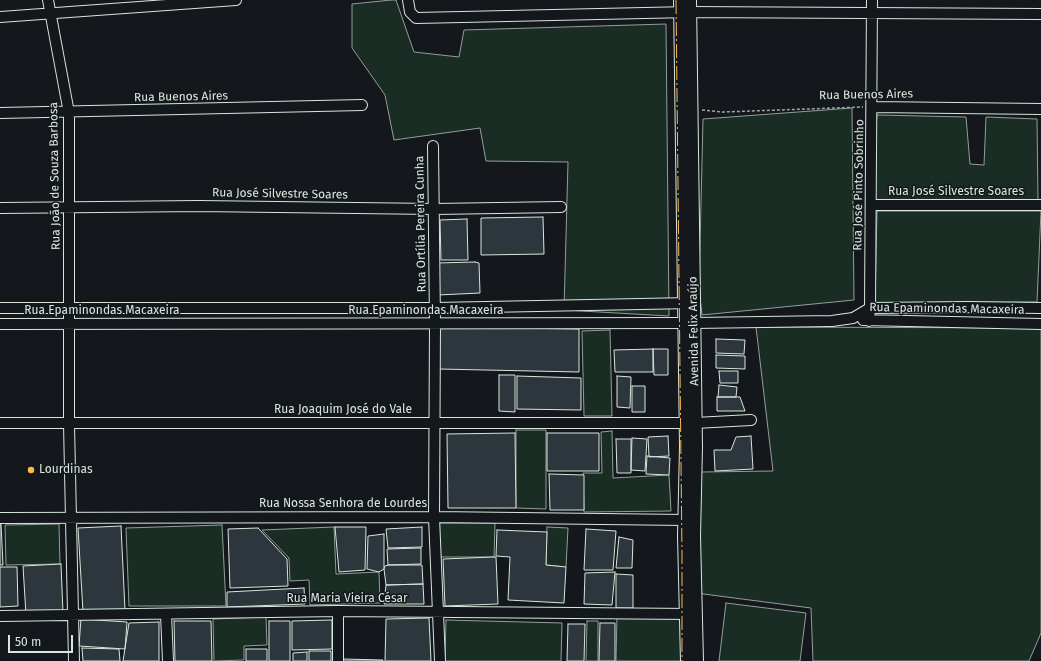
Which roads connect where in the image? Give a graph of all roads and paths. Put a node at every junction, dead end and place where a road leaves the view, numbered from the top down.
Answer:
1 (48, 0) edge
2 (236, 0) edge
3 (408, 0) edge
4 (872, 0) edge
5 (685, 6) edge
6 (50, 12) junction
7 (872, 12) junction
8 (1041, 14) edge
9 (0, 17) edge
10 (362, 105) dead end
11 (872, 107) junction
12 (691, 109) junction
13 (1041, 109) edge
14 (69, 112) junction
15 (0, 113) edge
16 (433, 146) dead end
17 (1041, 204) edge
18 (871, 205) junction
19 (561, 207) dead end
20 (0, 208) edge
21 (69, 208) junction
22 (434, 209) junction
23 (689, 303) junction
24 (69, 306) junction
25 (0, 308) edge
26 (435, 308) junction
27 (870, 308) junction
28 (1041, 308) edge
29 (852, 318) junction
30 (869, 322) junction
31 (689, 323) junction
32 (0, 324) edge
33 (435, 324) junction
34 (1041, 324) edge
35 (69, 325) junction
36 (751, 420) dead end
37 (435, 422) junction
38 (0, 423) edge
39 (690, 423) junction
40 (69, 424) junction
41 (72, 517) junction
42 (434, 517) junction
43 (0, 518) edge
44 (686, 520) junction
45 (338, 611) junction
46 (439, 612) junction
47 (72, 614) junction
48 (166, 614) junction
49 (690, 614) junction
50 (0, 616) edge
51 (74, 661) edge
52 (168, 661) edge
53 (338, 661) edge
54 (440, 661) edge
55 (687, 661) edge
56 (697, 661) edge

1 - 6 street, Rua João de Souza Barbosa
2 - 6 street
3 - 5 street
4 - 7 street, Rua José Pinto Sobrinho
5 - 7 street
5 - 12 main road, Avenida Felix Araújo
5 - 23 main road, Avenida Felix Araújo
6 - 9 street
6 - 14 street, Rua João de Souza Barbosa
7 - 8 street
7 - 11 street, Rua José Pinto Sobrinho
10 - 14 street, Rua Buenos Aires
11 - 12 path, Rua Buenos Aires
11 - 13 street, Rua Buenos Aires
11 - 18 street, Rua José Pinto Sobrinho
12 - 23 main road, Avenida Felix Araújo
14 - 15 street, Rua Buenos Aires
14 - 21 street, Rua João de Souza Barbosa
16 - 22 street, Rua Ortília Pereira Cunha
17 - 18 street, Rua José Silvestre Soares
18 - 27 street, Rua José Pinto Sobrinho
19 - 22 street, Rua José Silvestre Soares
20 - 21 street, Rua José Silvestre Soares
21 - 22 street, Rua José Silvestre Soares
21 - 24 street, Rua João de Souza Barbosa
22 - 26 street, Rua Ortília Pereira Cunha
23 - 26 street, Rua Epaminondas Macaxeira
23 - 31 main road, Avenida Felix Araújo
24 - 25 street, Rua Epaminondas Macaxeira
24 - 26 street, Rua Epaminondas Macaxeira
24 - 35 street, Rua João de Souza Barbosa
26 - 33 street, Rua Ortília Pereira Cunha
27 - 28 street, Rua Epaminondas Macaxeira
27 - 29 street, Rua Epaminondas Macaxeira
27 - 30 street, Rua José Pinto Sobrinho
29 - 30 street, Rua Epaminondas Macaxeira
29 - 31 street, Rua Epaminondas Macaxeira
30 - 34 street, Rua Epaminondas Macaxeira
31 - 33 street, Rua Epaminondas Macaxeira
31 - 39 main road, Avenida Felix Araújo
32 - 35 street, Rua Epaminondas Macaxeira
33 - 35 street, Rua Epaminondas Macaxeira
33 - 37 street, Rua Ortília Pereira Cunha
35 - 40 street, Rua João de Souza Barbosa
36 - 39 street, Rua Joaquim José do Vale
37 - 39 street, Rua Joaquim José do Vale
37 - 40 street, Rua Joaquim José do Vale
37 - 42 street, Rua Ortília Pereira Cunha
38 - 40 street, Rua Joaquim José do Vale
39 - 44 main road, Avenida Felix Araújo
39 - 49 main road, Avenida Felix Araújo
40 - 41 street, Rua João de Souza Barbosa
41 - 42 street, Rua Nossa Senhora de Lourdes
41 - 43 street, Rua Nossa Senhora de Lourdes
41 - 47 street, Rua João de Souza Barbosa
42 - 44 street, Rua Nossa Senhora de Lourdes
42 - 46 street, Rua Ortília Pereira Cunha
44 - 49 main road, Avenida Felix Araújo
45 - 46 street, Rua Maria Vieira César
45 - 48 street, Rua Maria Vieira César
45 - 53 street
46 - 49 street, Rua Maria Vieira César
46 - 54 street, Rua Ortília Pereira Cunha
47 - 48 street, Rua Maria Vieira César
47 - 50 street, Rua Maria Vieira César
47 - 51 street, Rua João de Souza Barbosa
48 - 52 street
49 - 55 main road, Avenida Felix Araújo
49 - 56 main road, Avenida Felix Araújo

